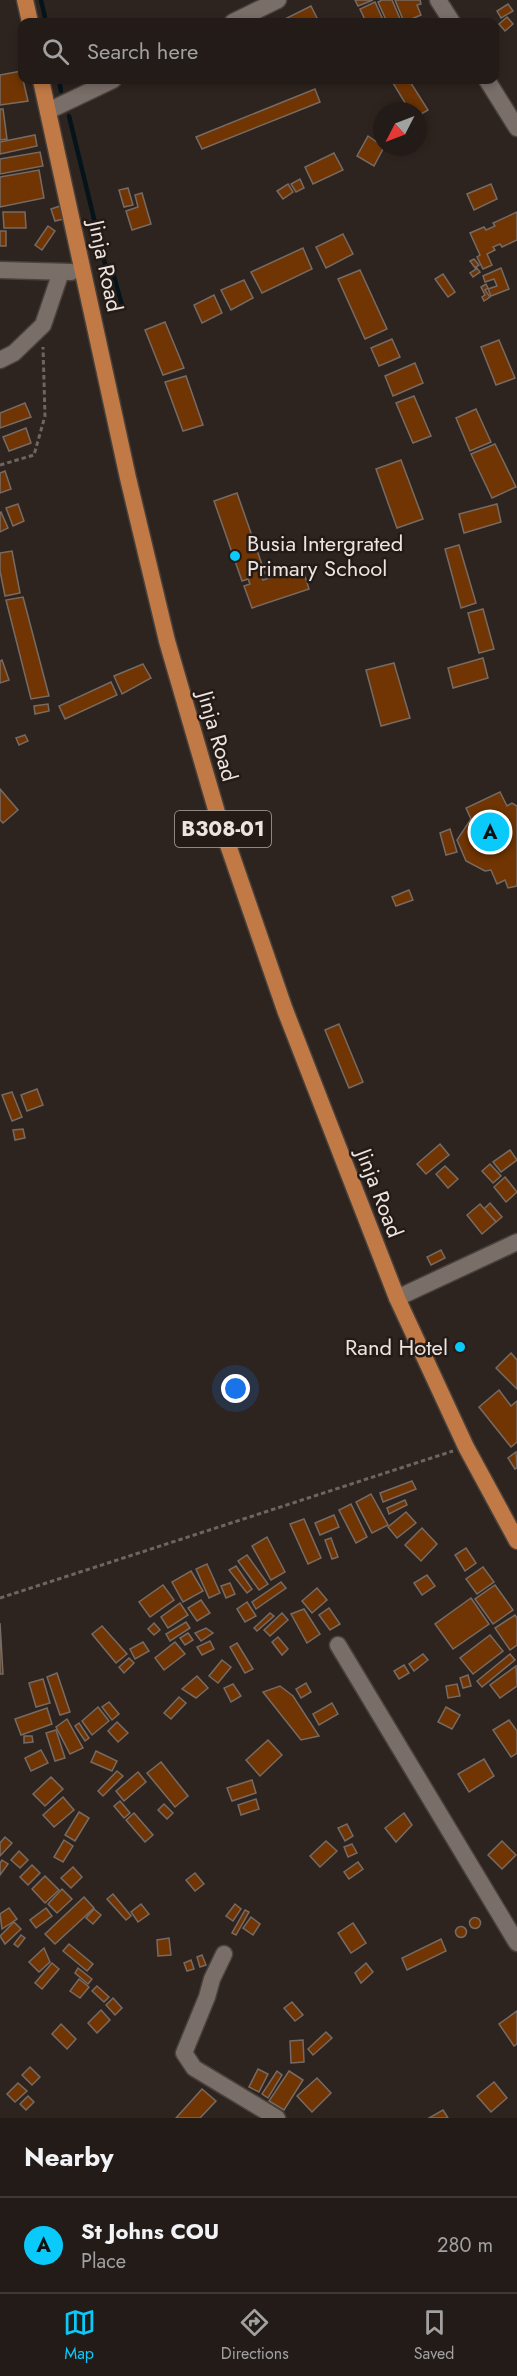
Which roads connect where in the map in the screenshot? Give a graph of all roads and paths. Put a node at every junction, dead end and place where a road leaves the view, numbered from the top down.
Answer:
1 (25, 0) edge
2 (278, 0) edge
3 (438, 0) edge
4 (260, 5) edge
5 (29, 18) edge
6 (239, 18) edge
7 (449, 18) edge
8 (43, 84) edge
9 (105, 84) edge
10 (490, 84) edge
11 (48, 111) junction
12 (517, 128) edge
13 (0, 270) edge
14 (61, 272) junction
15 (85, 272) junction
16 (43, 325) junction
17 (0, 360) edge
18 (0, 465) edge
19 (517, 1242) edge
20 (397, 1298) junction
21 (466, 1447) junction
22 (517, 1541) edge
23 (0, 1598) edge
24 (338, 1645) dead end
25 (517, 1943) edge
26 (224, 1954) dead end
27 (277, 2118) edge

1 - 5 main road
2 - 4 street
3 - 7 street
4 - 6 street
8 - 11 main road, Jinja Road / B308-01
9 - 11 street
10 - 12 street
11 - 15 main road, Jinja Road / B308-01
13 - 14 street
14 - 15 street
14 - 16 street
15 - 20 main road, Jinja Road / B308-01
16 - 17 street
16 - 18 path
19 - 20 street
20 - 21 main road, Jinja Road / B308-01
21 - 22 main road, Jinja Road / B308-01
21 - 23 path
24 - 25 street
26 - 27 street

